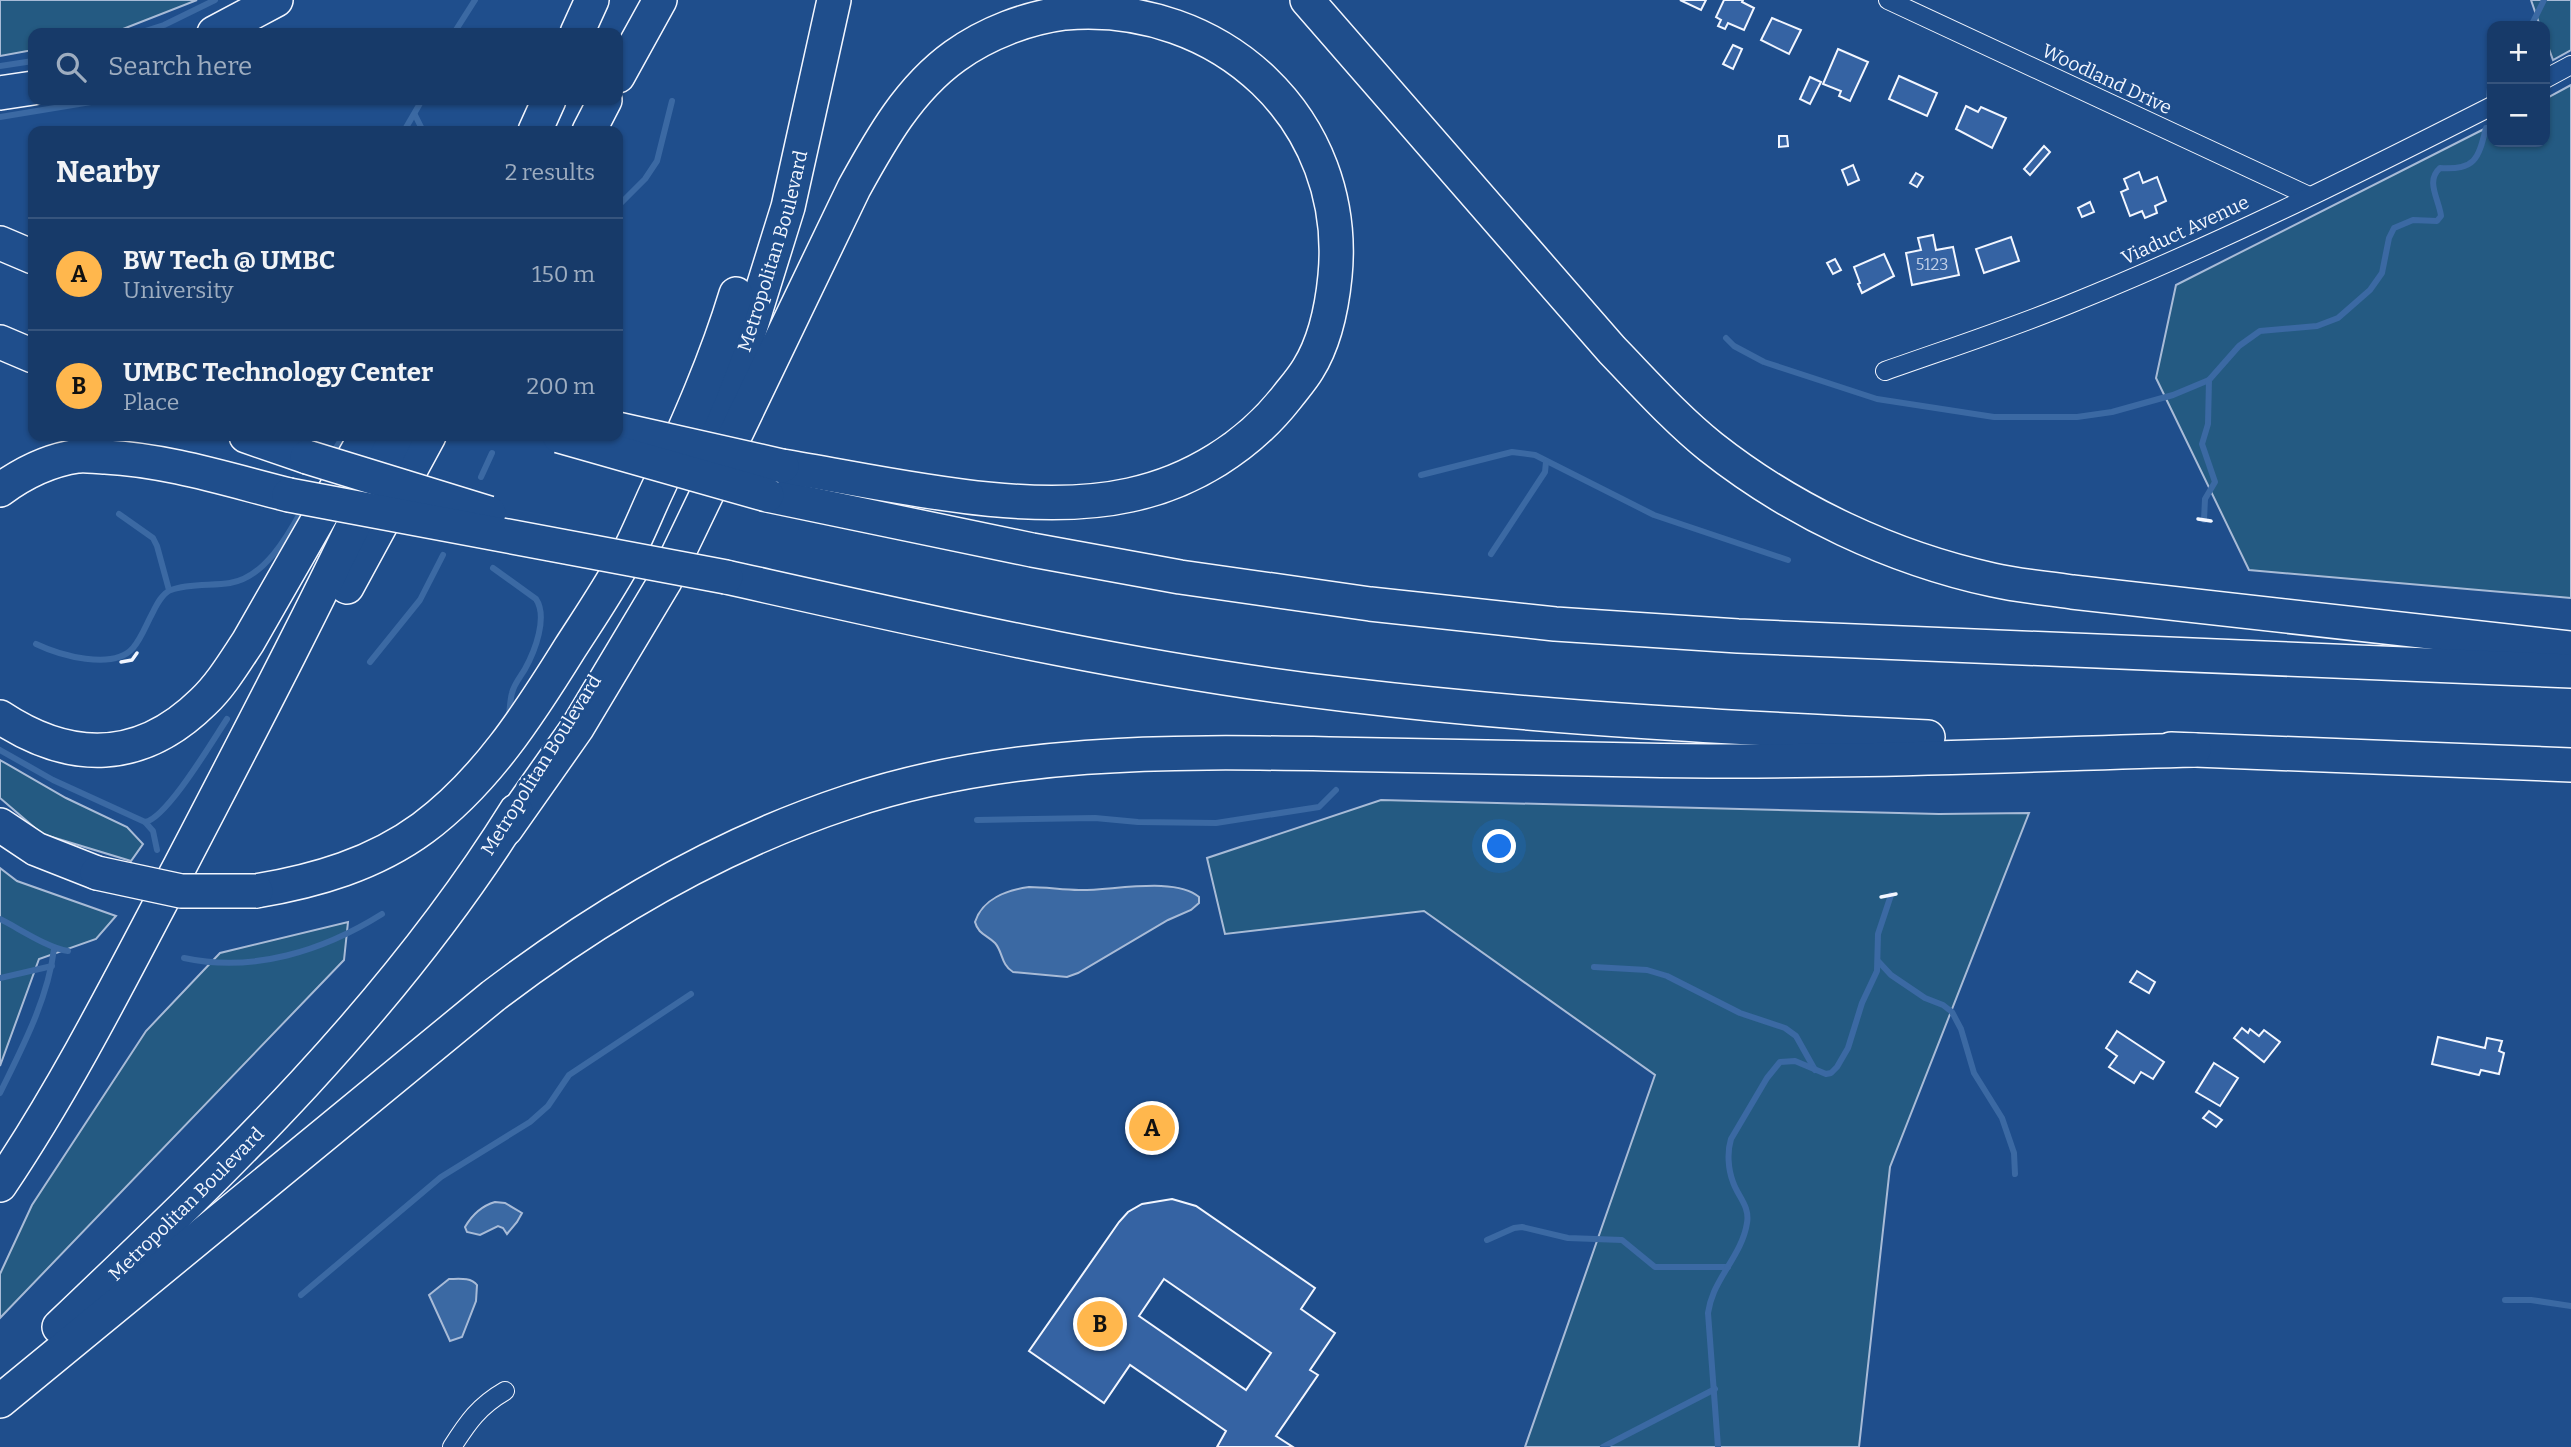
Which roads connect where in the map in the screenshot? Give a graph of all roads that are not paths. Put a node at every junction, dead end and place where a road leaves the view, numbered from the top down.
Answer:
1 (275, 0) edge
2 (592, 0) edge
3 (660, 0) edge
4 (820, 0) edge
5 (834, 0) edge
6 (1307, 0) edge
7 (1321, 0) edge
8 (1888, 0) edge
9 (223, 28) edge
10 (579, 28) edge
11 (2571, 65) edge
12 (623, 67) edge
13 (2550, 76) edge
14 (28, 89) edge
15 (0, 93) edge
16 (602, 105) edge
17 (2487, 108) edge
18 (592, 126) edge
19 (1421, 129) junction
20 (2309, 196) junction
21 (0, 243) edge
22 (28, 255) edge
23 (0, 342) edge
24 (28, 354) edge
25 (1885, 371) dead end
26 (623, 430) edge
27 (261, 441) edge
28 (363, 441) edge
29 (394, 441) edge
30 (426, 441) edge
31 (577, 441) edge
32 (726, 453) edge
33 (726, 453) edge
34 (726, 453) edge
35 (726, 453) edge
36 (0, 490) edge
37 (726, 577) junction
38 (2571, 648) edge
39 (2571, 671) edge
40 (0, 717) edge
41 (2194, 750) junction
42 (2571, 765) edge
43 (0, 825) edge
44 (506, 829) junction
45 (128, 965) junction
46 (0, 1185) edge
47 (0, 1384) edge
48 (505, 1391) dead end
49 (0, 1401) edge
50 (452, 1447) edge

1 - 9 highway
2 - 10 highway
3 - 12 highway
4 - 43 highway, bridge
5 - 44 highway, Metropolitan Boulevard
6 - 19 highway
7 - 19 highway
8 - 20 street, Woodland Drive
11 - 13 street
14 - 15 highway
16 - 18 highway
17 - 20 street, Viaduct Avenue
19 - 38 highway
20 - 25 street, Viaduct Avenue
21 - 22 highway
23 - 24 highway
26 - 32 highway, bridge
27 - 37 highway, bridge
28 - 40 highway
29 - 45 highway
30 - 45 highway
31 - 39 highway, bridge
33 - 34 highway, bridge
35 - 44 highway, bridge
36 - 37 highway, bridge
37 - 41 highway
41 - 42 highway
41 - 49 highway
44 - 47 highway, Metropolitan Boulevard
45 - 46 highway
48 - 50 street

